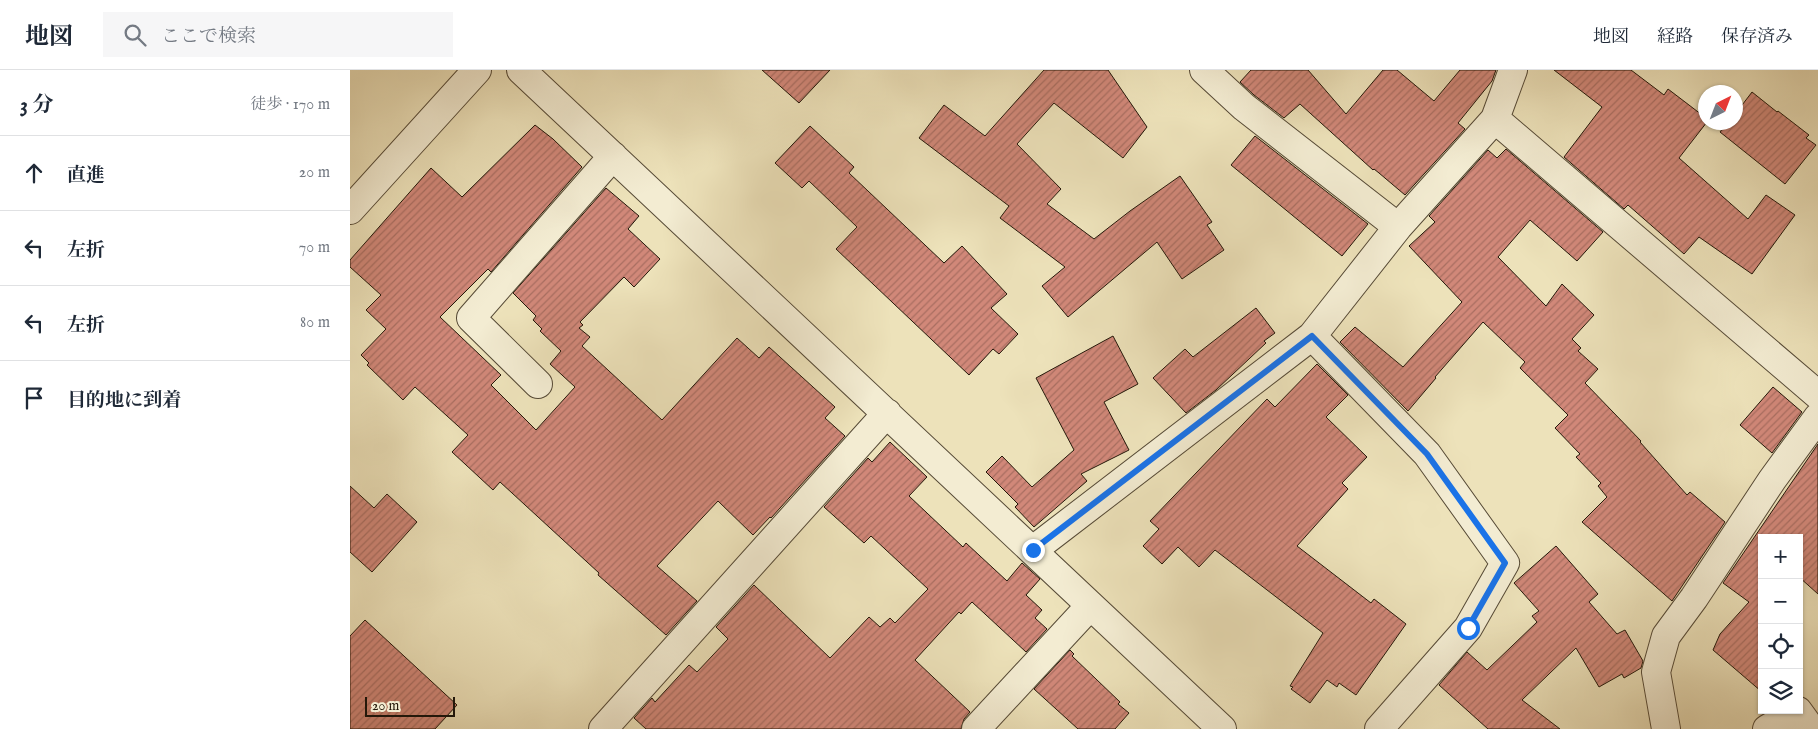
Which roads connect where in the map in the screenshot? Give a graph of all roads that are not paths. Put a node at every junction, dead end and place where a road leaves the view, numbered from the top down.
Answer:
1 (477, 70) edge
2 (521, 70) edge
3 (1204, 70) edge
4 (1513, 70) edge
5 (1495, 118) junction
6 (613, 156) junction
7 (350, 210) edge
8 (1398, 227) junction
9 (1312, 336) junction
10 (538, 384) dead end
11 (1818, 395) edge
12 (887, 414) junction
13 (1818, 418) edge
14 (1033, 550) junction
15 (1090, 606) junction
16 (603, 729) edge
17 (976, 729) edge
18 (1222, 729) edge
19 (1379, 729) edge
20 (1666, 729) edge
21 (1767, 729) edge
22 (1811, 729) edge

1 - 7 street
2 - 6 street
3 - 8 street
4 - 5 street
5 - 8 street
5 - 11 street
6 - 10 street
6 - 12 street
8 - 9 street
9 - 14 street
9 - 19 street
12 - 14 street
12 - 16 street
13 - 20 street
14 - 15 street
15 - 17 street
15 - 18 street
21 - 22 street

